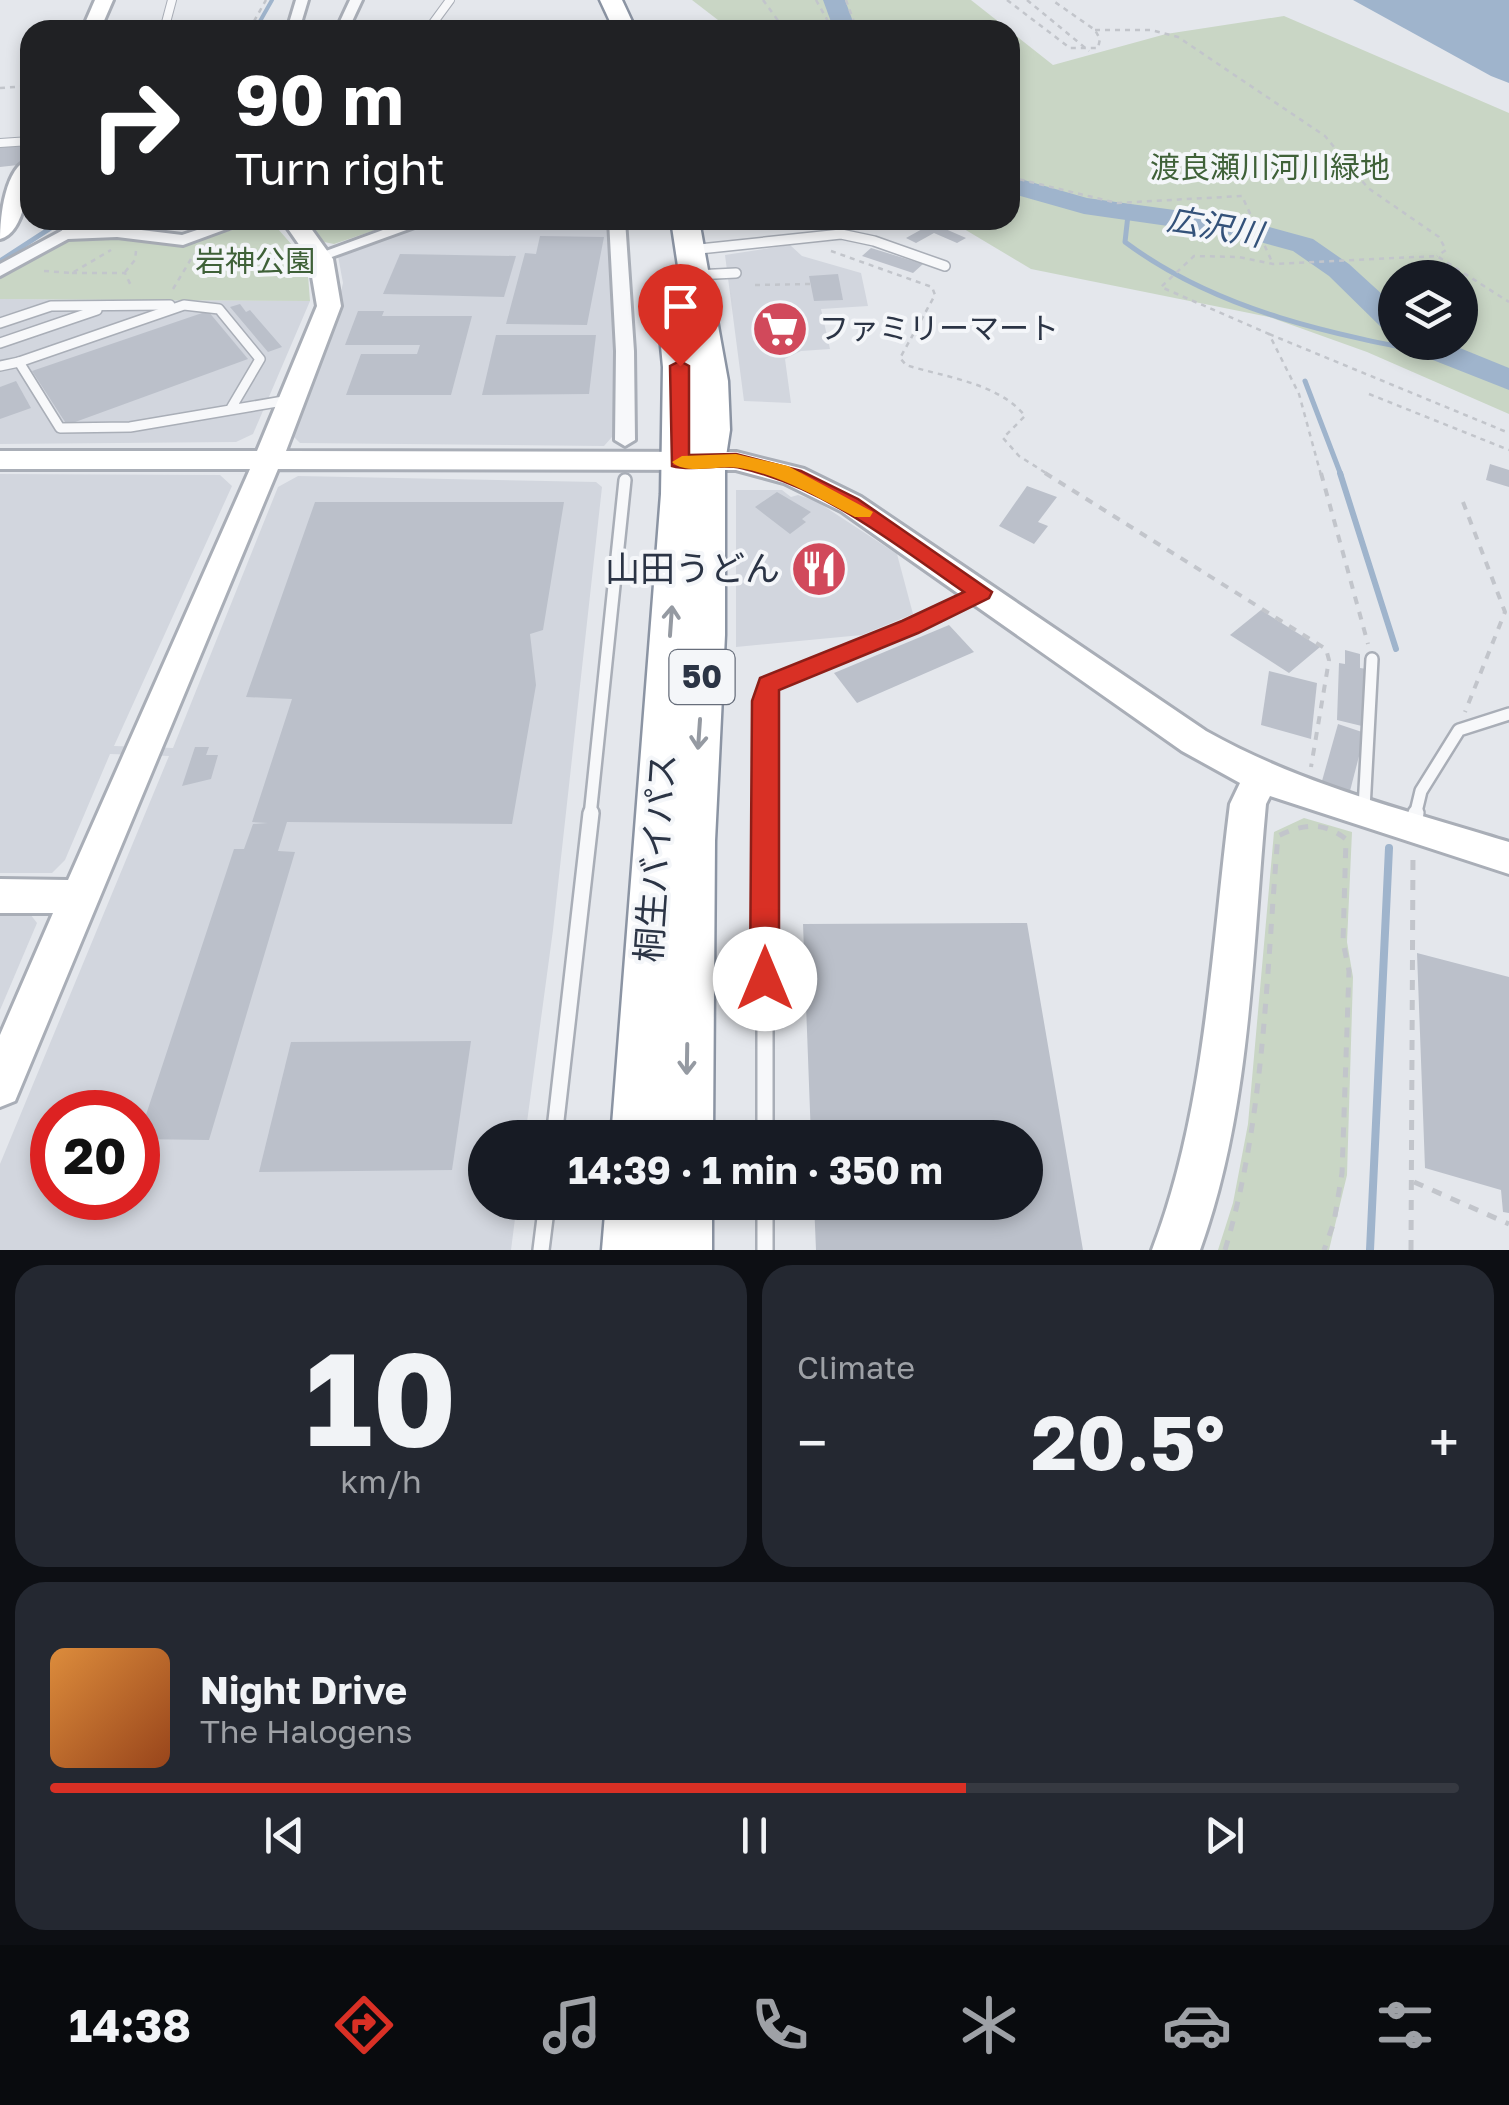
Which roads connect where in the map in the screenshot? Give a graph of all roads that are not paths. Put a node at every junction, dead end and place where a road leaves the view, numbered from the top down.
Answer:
1 (20, 187) edge
2 (69, 230) edge
3 (212, 230) edge
4 (302, 230) edge
5 (397, 230) edge
6 (618, 230) edge
7 (661, 230) edge
8 (0, 232) edge
9 (65, 234) junction
10 (323, 255) junction
11 (701, 255) edge
12 (945, 266) dead end
13 (0, 271) edge
14 (184, 305) junction
15 (110, 306) junction
16 (0, 323) edge
17 (0, 343) edge
18 (19, 362) junction
19 (0, 366) edge
20 (294, 400) junction
21 (230, 410) junction
22 (625, 440) dead end
23 (269, 458) junction
24 (0, 460) edge
25 (693, 463) junction
26 (625, 480) dead end
27 (981, 592) junction
28 (1372, 659) road end
29 (1509, 714) edge
30 (1261, 778) junction
31 (1364, 813) junction
32 (1413, 836) junction
33 (1509, 858) edge
34 (0, 896) edge
35 (77, 897) junction
36 (0, 1086) edge
37 (556, 1120) edge
38 (639, 1120) edge
39 (685, 1120) edge
40 (765, 1120) edge
41 (545, 1220) edge
42 (633, 1220) edge
43 (684, 1220) edge
44 (765, 1220) edge
45 (541, 1250) edge
46 (631, 1250) edge
47 (683, 1250) edge
48 (765, 1250) edge
49 (1176, 1250) edge

1 - 8 street
2 - 9 lane
3 - 9 street
4 - 10 street
5 - 10 street
6 - 22 street
7 - 25 highway, 桐生バイパス / 50
9 - 13 street
10 - 20 street
11 - 12 lane
11 - 25 highway, 桐生バイパス / 50
14 - 15 lane
14 - 18 lane
14 - 21 lane
15 - 16 lane
15 - 17 lane
18 - 19 lane
18 - 21 lane
20 - 21 lane
20 - 23 street
23 - 24 street
23 - 25 street
23 - 35 street
25 - 27 street
38 -> 25 highway, 桐生バイパス / 50
25 -> 39 highway, 桐生バイパス / 50
26 - 37 lane
27 - 30 street
27 - 40 lane
28 - 31 lane
29 - 32 lane
30 - 31 street
30 - 49 street
31 - 32 street
32 - 33 street
34 - 35 street
35 - 36 street
41 - 45 lane
42 - 46 highway
43 - 47 highway
44 - 48 lane

